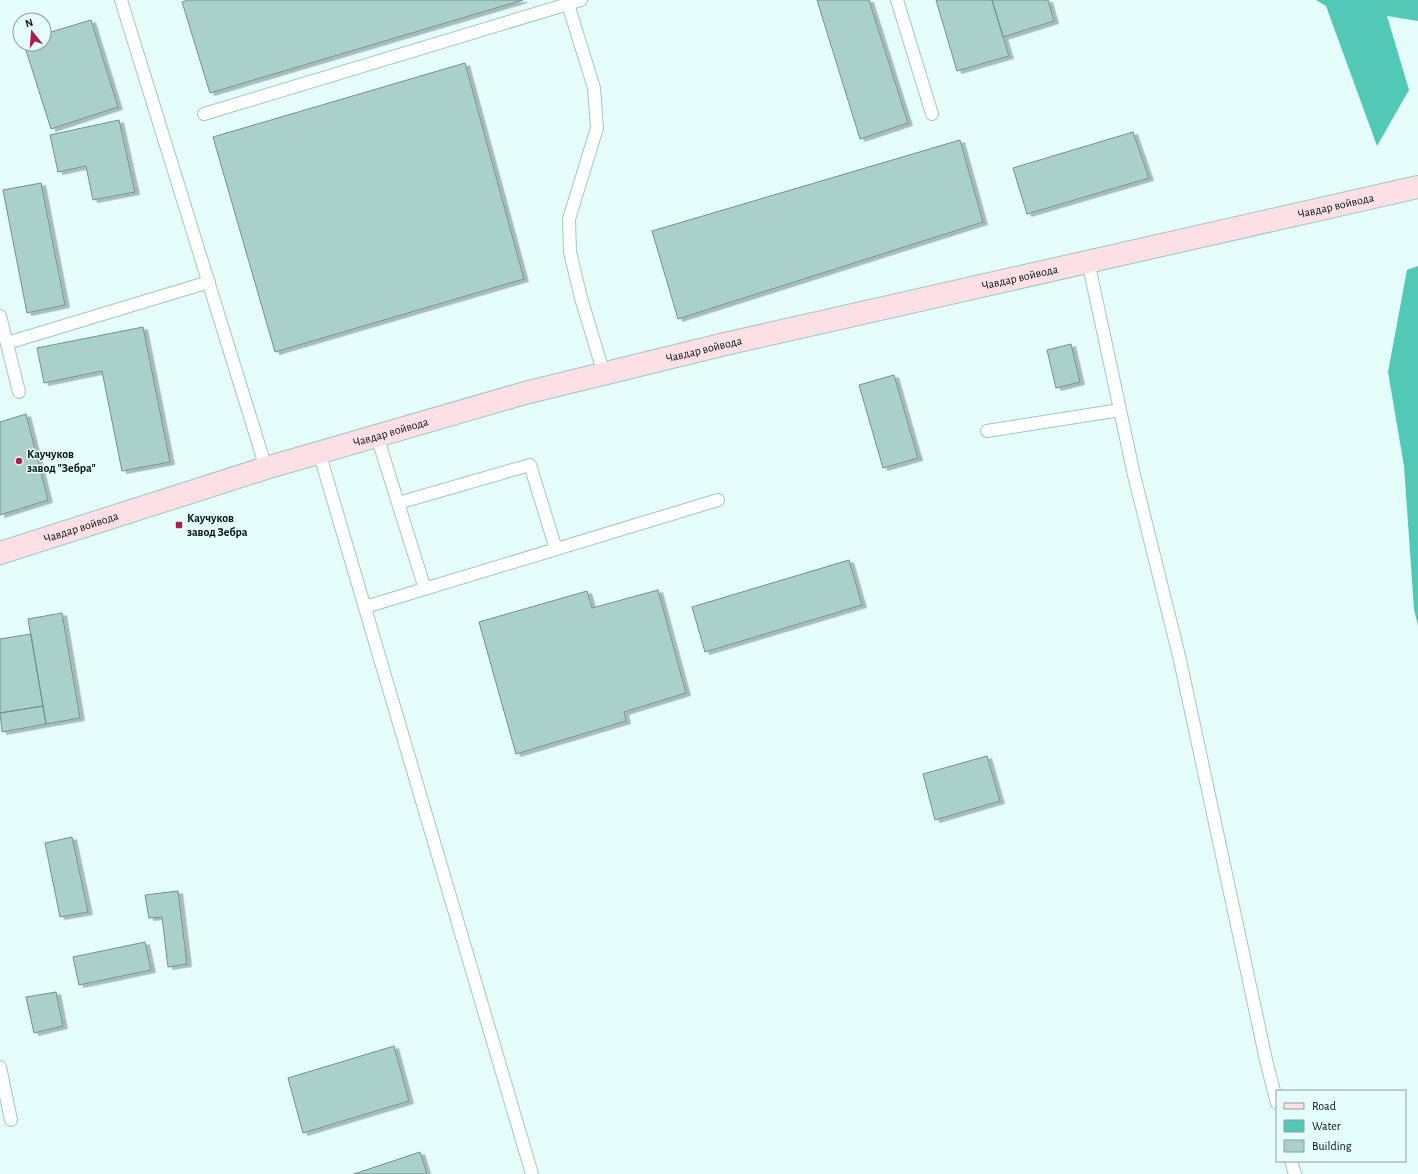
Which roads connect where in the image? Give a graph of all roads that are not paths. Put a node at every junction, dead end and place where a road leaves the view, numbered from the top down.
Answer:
1 (121, 0) edge
2 (581, 0) edge
3 (897, 0) edge
4 (568, 4) junction
5 (204, 114) dead end
6 (932, 114) dead end
7 (1418, 187) edge
8 (1088, 261) junction
9 (209, 282) junction
10 (0, 316) edge
11 (7, 343) junction
12 (604, 374) junction
13 (20, 392) dead end
14 (1120, 410) junction
15 (987, 431) dead end
16 (378, 436) junction
17 (319, 452) junction
18 (266, 468) junction
19 (718, 500) dead end
20 (398, 503) junction
21 (556, 549) junction
22 (0, 552) edge
23 (425, 589) junction
24 (365, 607) junction
25 (0, 1066) edge
26 (1276, 1099) edge
27 (11, 1120) dead end
28 (1291, 1162) edge
29 (532, 1174) edge
30 (1295, 1174) edge

1 - 9 lane
2 - 4 lane
3 - 6 lane
4 - 5 lane
4 - 12 lane
7 - 8 street, Чавдар войвода
8 - 12 street, Чавдар войвода
8 - 14 lane
9 - 11 lane
9 - 18 lane
10 - 11 lane
11 - 13 lane
12 - 16 street, Чавдар войвода
14 - 15 lane
14 - 26 lane
16 - 17 street, Чавдар войвода
16 - 20 lane
17 - 18 street, Чавдар войвода
17 - 24 lane
18 - 22 street, Чавдар войвода
19 - 21 lane
20 - 21 lane
20 - 23 lane
21 - 23 lane
23 - 24 lane
24 - 29 lane
25 - 27 lane
28 - 30 lane

